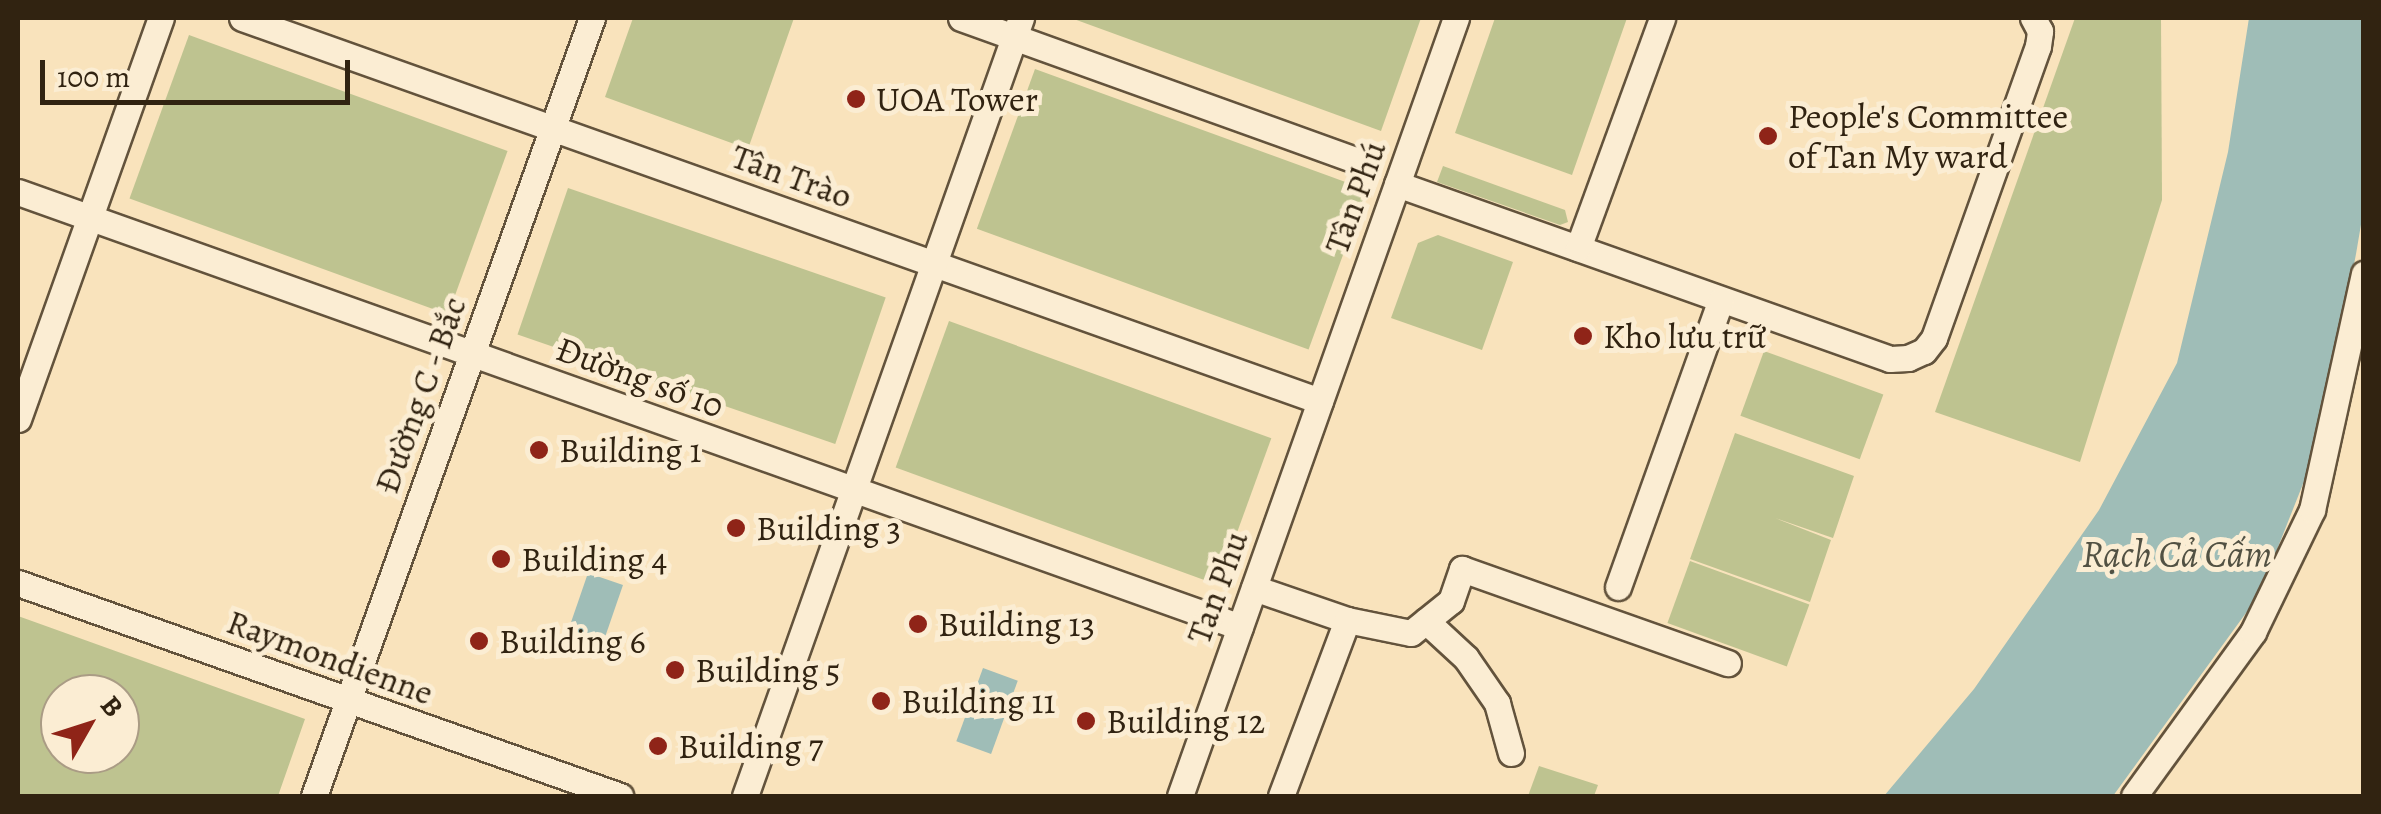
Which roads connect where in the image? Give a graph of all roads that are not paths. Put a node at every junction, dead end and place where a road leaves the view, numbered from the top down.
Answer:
1 (162, 18) edge
2 (242, 18) edge
3 (592, 18) edge
4 (961, 18) edge
5 (1456, 18) edge
6 (1662, 18) edge
7 (2033, 18) edge
8 (1018, 27) edge
9 (554, 129) junction
10 (1356, 160) dead end
11 (1398, 184) junction
12 (18, 192) edge
13 (90, 218) junction
14 (1578, 248) junction
15 (934, 264) junction
16 (2364, 274) edge
17 (1721, 300) junction
18 (472, 354) junction
19 (1320, 401) junction
20 (18, 418) edge
21 (855, 490) junction
22 (18, 583) edge
23 (1254, 588) junction
24 (1618, 588) dead end
25 (1347, 620) junction
26 (1426, 622) junction
27 (1240, 627) junction
28 (1728, 663) dead end
29 (347, 700) junction
30 (1512, 754) dead end
31 (314, 796) edge
32 (620, 796) edge
33 (744, 796) edge
34 (1180, 796) edge
35 (1282, 796) edge
36 (2134, 796) edge

1 - 13 street
2 - 9 street, Tân Trào
3 - 9 street, Đường C - Bắc
4 - 8 street
5 - 11 street, Tân Phú
6 - 14 street
7 - 17 street
8 - 10 street
8 - 15 street
9 - 15 street, Tân Trào
9 - 18 street, Đường C - Bắc
11 - 14 street
11 - 19 street, Tân Phú
12 - 13 street, Đường số 10
13 - 18 street, Đường số 10
13 - 20 street
14 - 17 street
15 - 19 street, Tân Trào
15 - 21 street
16 - 36 street
17 - 24 street
18 - 21 street, Đường số 10
18 - 29 street, Đường C - Bắc
19 - 23 street, Tan Phu
21 - 27 street, Đường số 10
21 - 33 street
22 - 29 street, Raymondienne
23 - 25 street
23 - 27 street, Tan Phu
25 - 26 street
25 - 35 street
26 - 28 street
26 - 30 street
27 - 34 street, Tan Phu
29 - 31 street, Đường C - Bắc
29 - 32 street, Raymondienne

